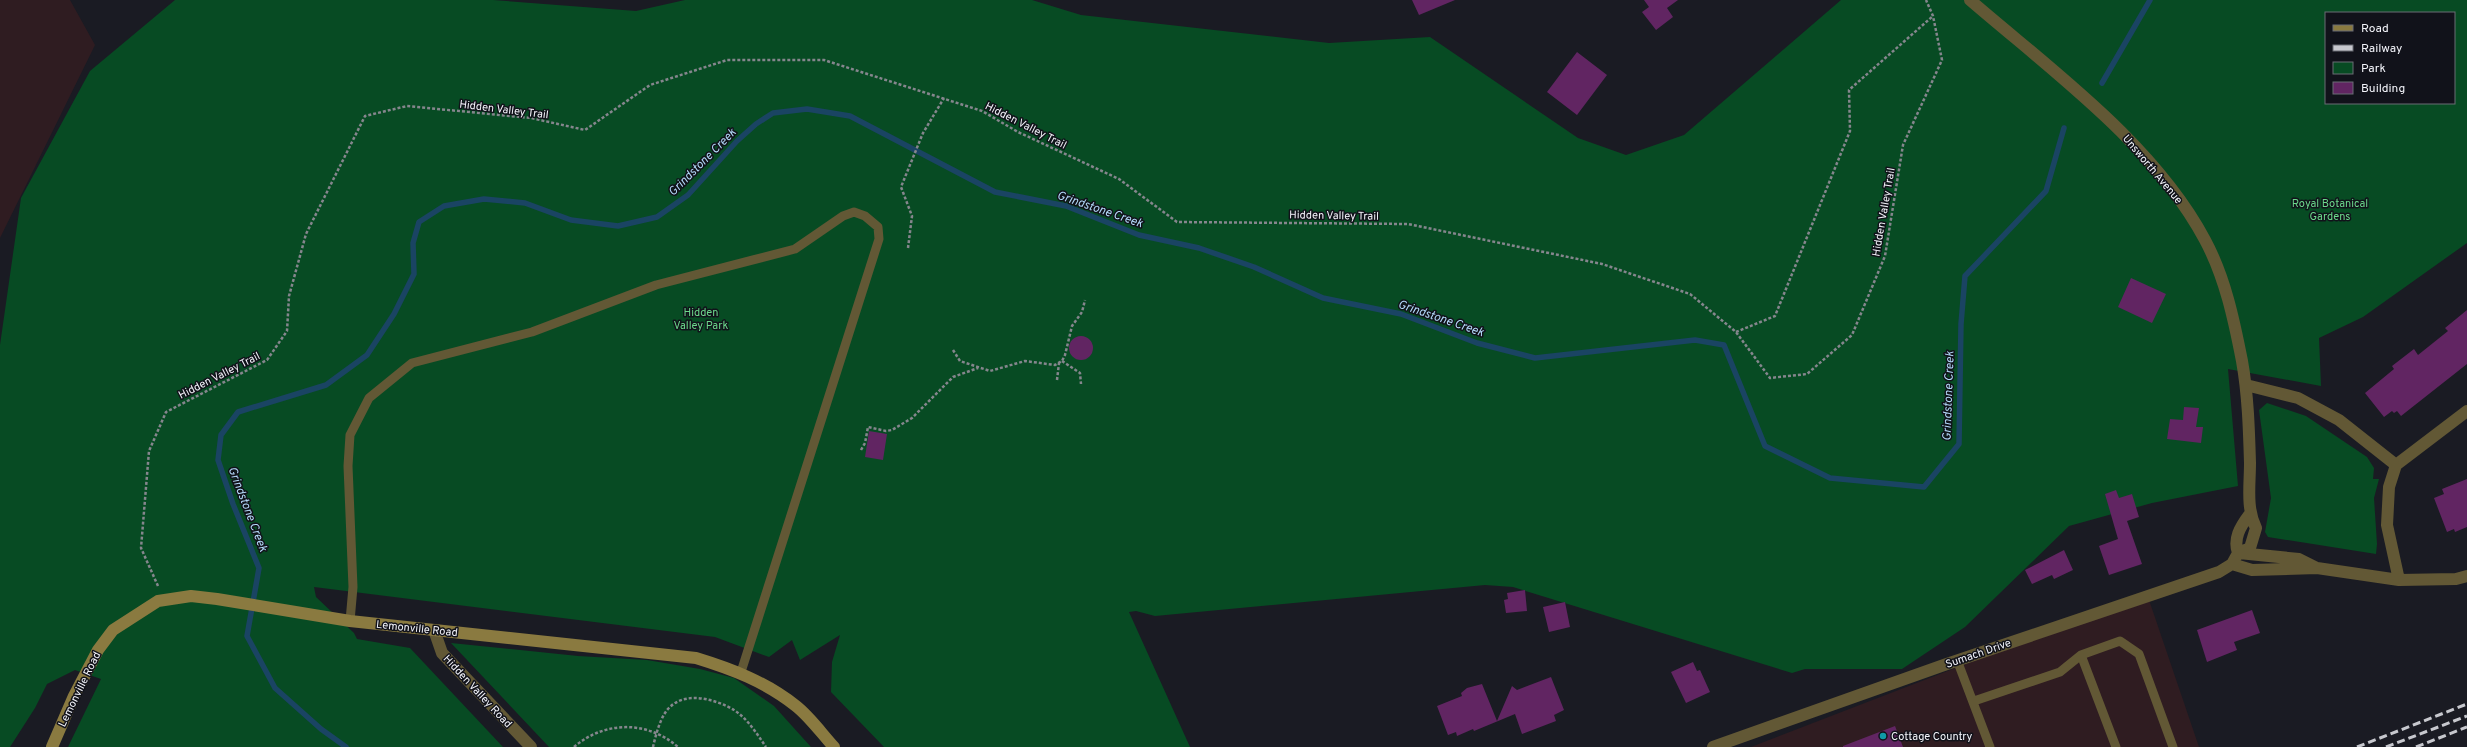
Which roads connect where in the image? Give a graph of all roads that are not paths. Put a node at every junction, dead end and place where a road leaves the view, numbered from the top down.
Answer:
1 (1970, 0) edge
2 (2246, 385) junction
3 (2467, 411) edge
4 (2396, 465) junction
5 (2235, 558) junction
6 (2467, 576) edge
7 (2399, 580) junction
8 (350, 621) junction
9 (434, 630) junction
10 (2081, 655) junction
11 (1957, 660) junction
12 (741, 672) junction
13 (1974, 701) junction
14 (52, 747) edge
15 (531, 747) edge
16 (834, 747) edge
17 (1713, 747) edge
18 (1990, 747) edge
19 (2116, 747) edge
20 (2173, 747) edge

1 - 2 street, Unsworth Avenue
2 - 4 street
2 - 5 street, Unsworth Avenue
3 - 4 street
4 - 7 street
5 - 7 street
5 - 11 street, Sumach Drive
6 - 7 street
8 - 9 street, Lemonville Road
8 - 12 lane
8 - 14 street, Lemonville Road
9 - 12 street, Lemonville Road
9 - 15 street, Hidden Valley Road
10 - 13 lane
10 - 19 lane
10 - 20 lane
11 - 13 lane
11 - 17 street, Sumach Drive
12 - 16 street, Lemonville Road
13 - 18 lane

